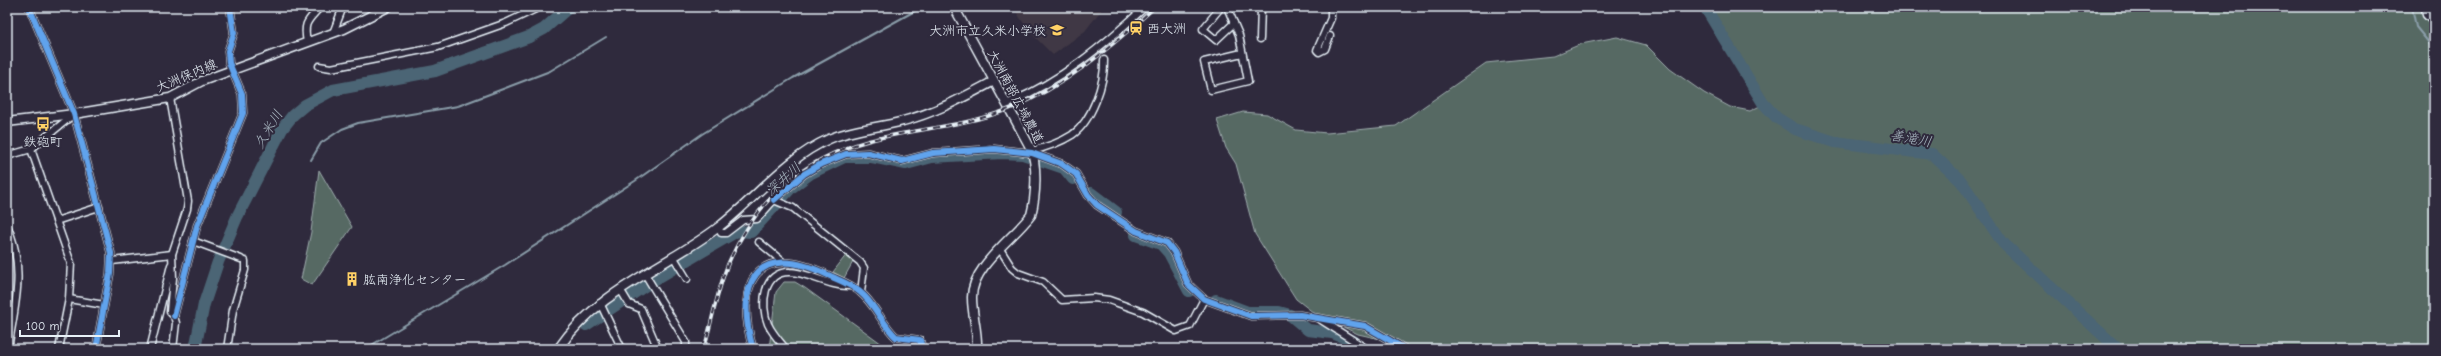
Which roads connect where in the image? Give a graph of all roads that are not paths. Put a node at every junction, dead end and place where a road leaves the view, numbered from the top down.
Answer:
1 (29, 7) edge
2 (230, 7) edge
3 (320, 7) edge
4 (343, 7) edge
5 (388, 7) edge
6 (540, 7) edge
7 (954, 7) edge
8 (1145, 7) edge
9 (1221, 7) edge
10 (1227, 7) edge
11 (1260, 7) edge
12 (1331, 7) edge
13 (2426, 7) edge
14 (315, 10) edge
15 (1234, 23) junction
16 (2434, 23) edge
17 (333, 33) junction
18 (1330, 36) dead end
19 (1260, 39) dead end
20 (307, 42) junction
21 (1242, 53) junction
22 (1104, 60) dead end
23 (319, 66) dead end
24 (231, 70) junction
25 (994, 81) junction
26 (170, 98) junction
27 (1006, 104) junction
28 (74, 114) junction
29 (7, 122) edge
30 (31, 148) junction
31 (1033, 155) junction
32 (7, 156) edge
33 (777, 202) junction
34 (99, 207) junction
35 (56, 221) junction
36 (7, 225) edge
37 (718, 227) junction
38 (193, 241) junction
39 (759, 242) dead end
40 (1000, 249) junction
41 (172, 254) junction
42 (673, 256) junction
43 (112, 261) junction
44 (172, 262) junction
45 (783, 262) junction
46 (645, 274) junction
47 (687, 279) dead end
48 (852, 286) junction
49 (620, 289) junction
50 (860, 292) junction
51 (70, 299) junction
52 (1204, 299) junction
53 (600, 303) junction
54 (104, 305) junction
55 (174, 316) junction
56 (1320, 319) junction
57 (8, 349) edge
58 (61, 349) edge
59 (96, 349) edge
60 (150, 349) edge
61 (172, 349) edge
62 (227, 349) edge
63 (558, 349) edge
64 (622, 349) edge
65 (658, 349) edge
66 (686, 349) edge
67 (753, 349) edge
68 (786, 349) edge
69 (922, 349) edge
70 (977, 349) edge
71 (1367, 349) edge
72 (1405, 349) edge

1 - 28 street
2 - 24 street
3 - 14 street
4 - 17 street
5 - 17 street, 大洲保内線
6 - 23 street
7 - 25 street, 大洲南部広域農道
8 - 27 street
9 - 15 street
10 - 15 street
11 - 19 street
12 - 18 street
13 - 16 street
14 - 20 street
15 - 21 street
17 - 20 street, 大洲保内線
20 - 24 street, 大洲保内線
21 - 21 street
22 - 31 street
24 - 26 street, 大洲保内線
24 - 38 street
25 - 27 street, 大洲南部広域農道
25 - 37 street
26 - 28 street, 大洲保内線
26 - 41 street
27 - 31 street, 大洲南部広域農道
28 - 29 street, 大洲保内線
28 - 30 street
28 - 34 street
30 - 32 street
30 - 35 street
31 - 33 street
31 - 40 street, 大洲南部広域農道
31 - 52 street
33 - 37 street
33 - 50 street
34 - 35 street
34 - 43 street
35 - 51 street
36 - 57 street
37 - 42 street
38 - 55 street
38 - 62 street
39 - 45 street
40 - 52 street
40 - 70 street, 大洲南部広域農道
41 - 43 street
41 - 44 street
42 - 46 street
42 - 47 street
43 - 54 street
44 - 55 street
44 - 60 street
45 - 48 street
45 - 67 street
46 - 49 street
46 - 66 street
48 - 50 street
48 - 68 street
49 - 53 street
49 - 65 street
50 - 69 street
51 - 54 street
51 - 58 street
52 - 56 street
53 - 63 street
53 - 64 street
54 - 59 street
55 - 61 street
56 - 71 street
56 - 72 street

